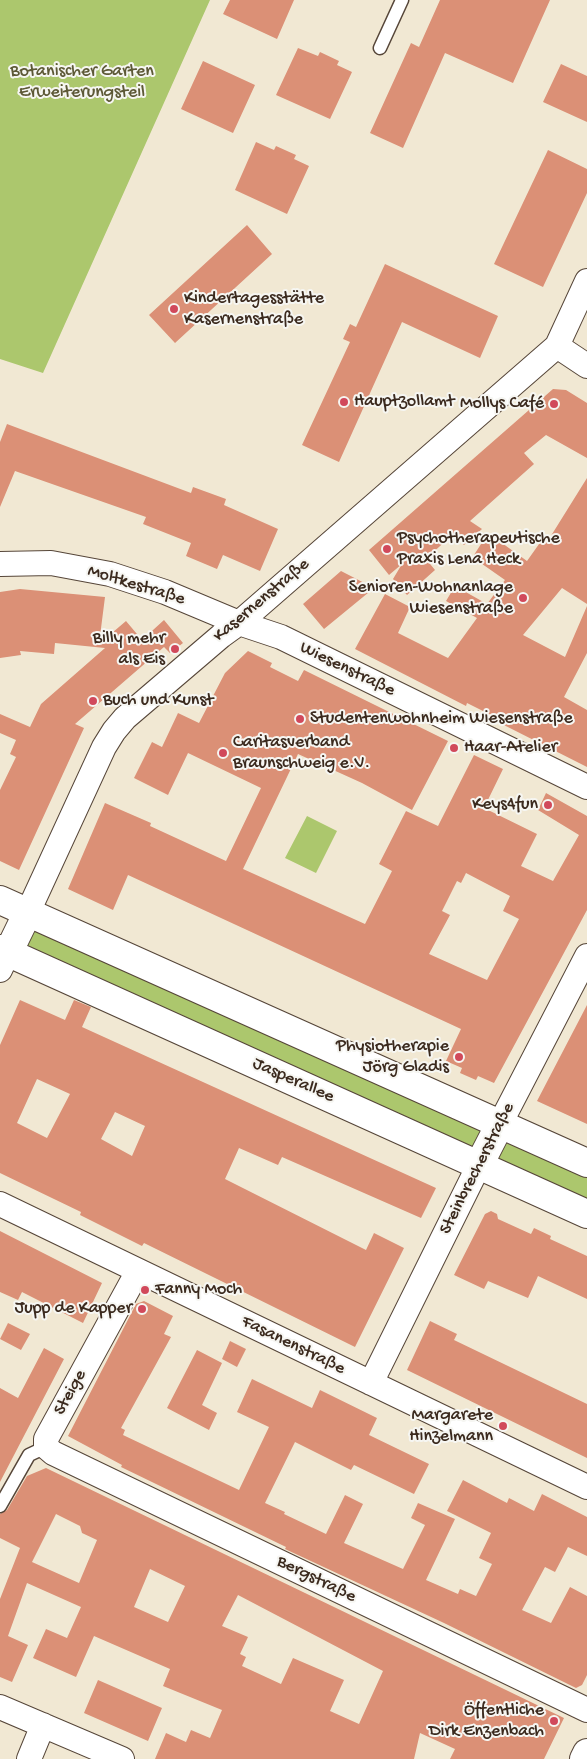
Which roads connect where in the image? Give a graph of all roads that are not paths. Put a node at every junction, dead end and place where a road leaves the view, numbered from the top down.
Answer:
1 (402, 0) edge
2 (380, 48) dead end
3 (587, 281) edge
4 (556, 346) junction
5 (587, 366) edge
6 (0, 564) edge
7 (239, 624) junction
8 (587, 787) edge
9 (0, 900) edge
10 (28, 912) junction
11 (587, 956) edge
12 (3, 957) edge
13 (500, 1124) junction
14 (587, 1163) edge
15 (479, 1165) junction
16 (0, 1204) edge
17 (587, 1214) edge
18 (138, 1271) junction
19 (370, 1383) junction
20 (46, 1447) junction
21 (587, 1487) edge
22 (0, 1506) edge
23 (0, 1707) edge
24 (587, 1710) edge
25 (43, 1725) junction
26 (587, 1753) edge
27 (29, 1759) edge
28 (122, 1759) edge
29 (584, 1759) edge

1 - 2 lane
3 - 4 street, Kasernenstraße
4 - 5 street
4 - 7 street, Kasernenstraße
6 - 7 street, Moltkestraße
7 - 8 street, Wiesenstraße
7 - 10 street, Kasernenstraße
9 - 10 street
10 - 12 street, Kasernenstraße
10 - 13 street
11 - 13 street, Steinbrecherstraße
12 - 15 street, Jasperallee
13 - 14 street
13 - 15 street, Steinbrecherstraße
15 - 17 street, Jasperallee
15 - 19 street, Steinbrecherstraße
16 - 18 street, Fasanenstraße
18 - 19 street, Fasanenstraße
18 - 20 street, Steige
19 - 21 street, Fasanenstraße
20 - 22 lane
20 - 24 street, Bergstraße
23 - 25 street
25 - 27 street
25 - 28 street
26 - 29 street

